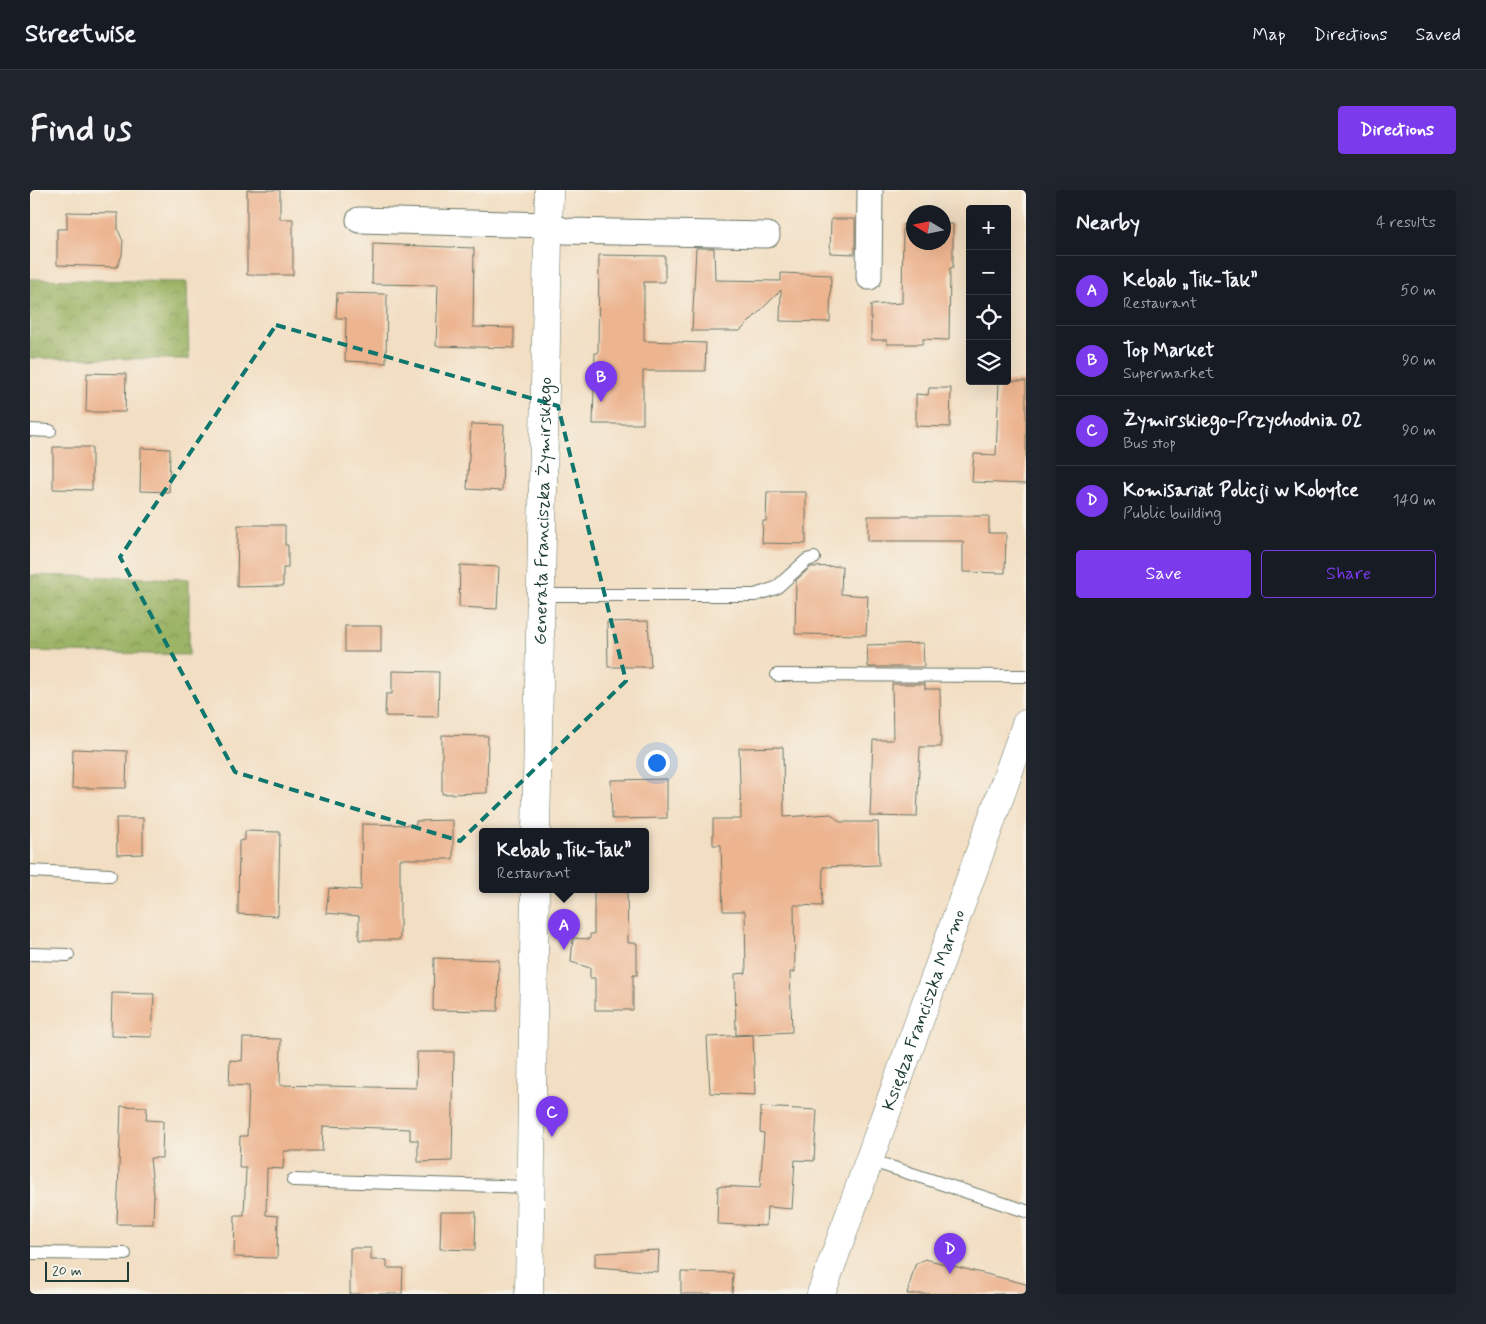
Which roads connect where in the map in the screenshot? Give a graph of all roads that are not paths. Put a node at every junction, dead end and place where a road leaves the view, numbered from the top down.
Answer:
1 (549, 190) edge
2 (870, 190) edge
3 (359, 220) dead end
4 (549, 225) junction
5 (767, 235) dead end
6 (869, 277) dead end
7 (30, 430) edge
8 (50, 431) dead end
9 (814, 558) dead end
10 (539, 595) junction
11 (776, 676) dead end
12 (1026, 676) edge
13 (1026, 724) edge
14 (536, 828) edge
15 (30, 871) edge
16 (110, 874) dead end
17 (535, 893) edge
18 (30, 954) edge
19 (68, 955) dead end
20 (869, 1160) junction
21 (293, 1180) dead end
22 (530, 1187) junction
23 (1026, 1211) edge
24 (30, 1253) edge
25 (125, 1254) dead end
26 (529, 1294) edge
27 (821, 1294) edge

1 - 4 street, Generała Franciszka Żymirskiego
2 - 6 street
3 - 4 street
4 - 5 street
4 - 10 street, Generała Franciszka Żymirskiego
7 - 8 lane
9 - 10 lane
10 - 14 street, Generała Franciszka Żymirskiego
11 - 12 lane
13 - 20 street, Księdza Franciszka Marmo
15 - 16 lane
17 - 22 street
18 - 19 lane
20 - 23 lane
20 - 27 street, Księdza Franciszka Marmo
21 - 22 lane
22 - 26 street
24 - 25 lane

